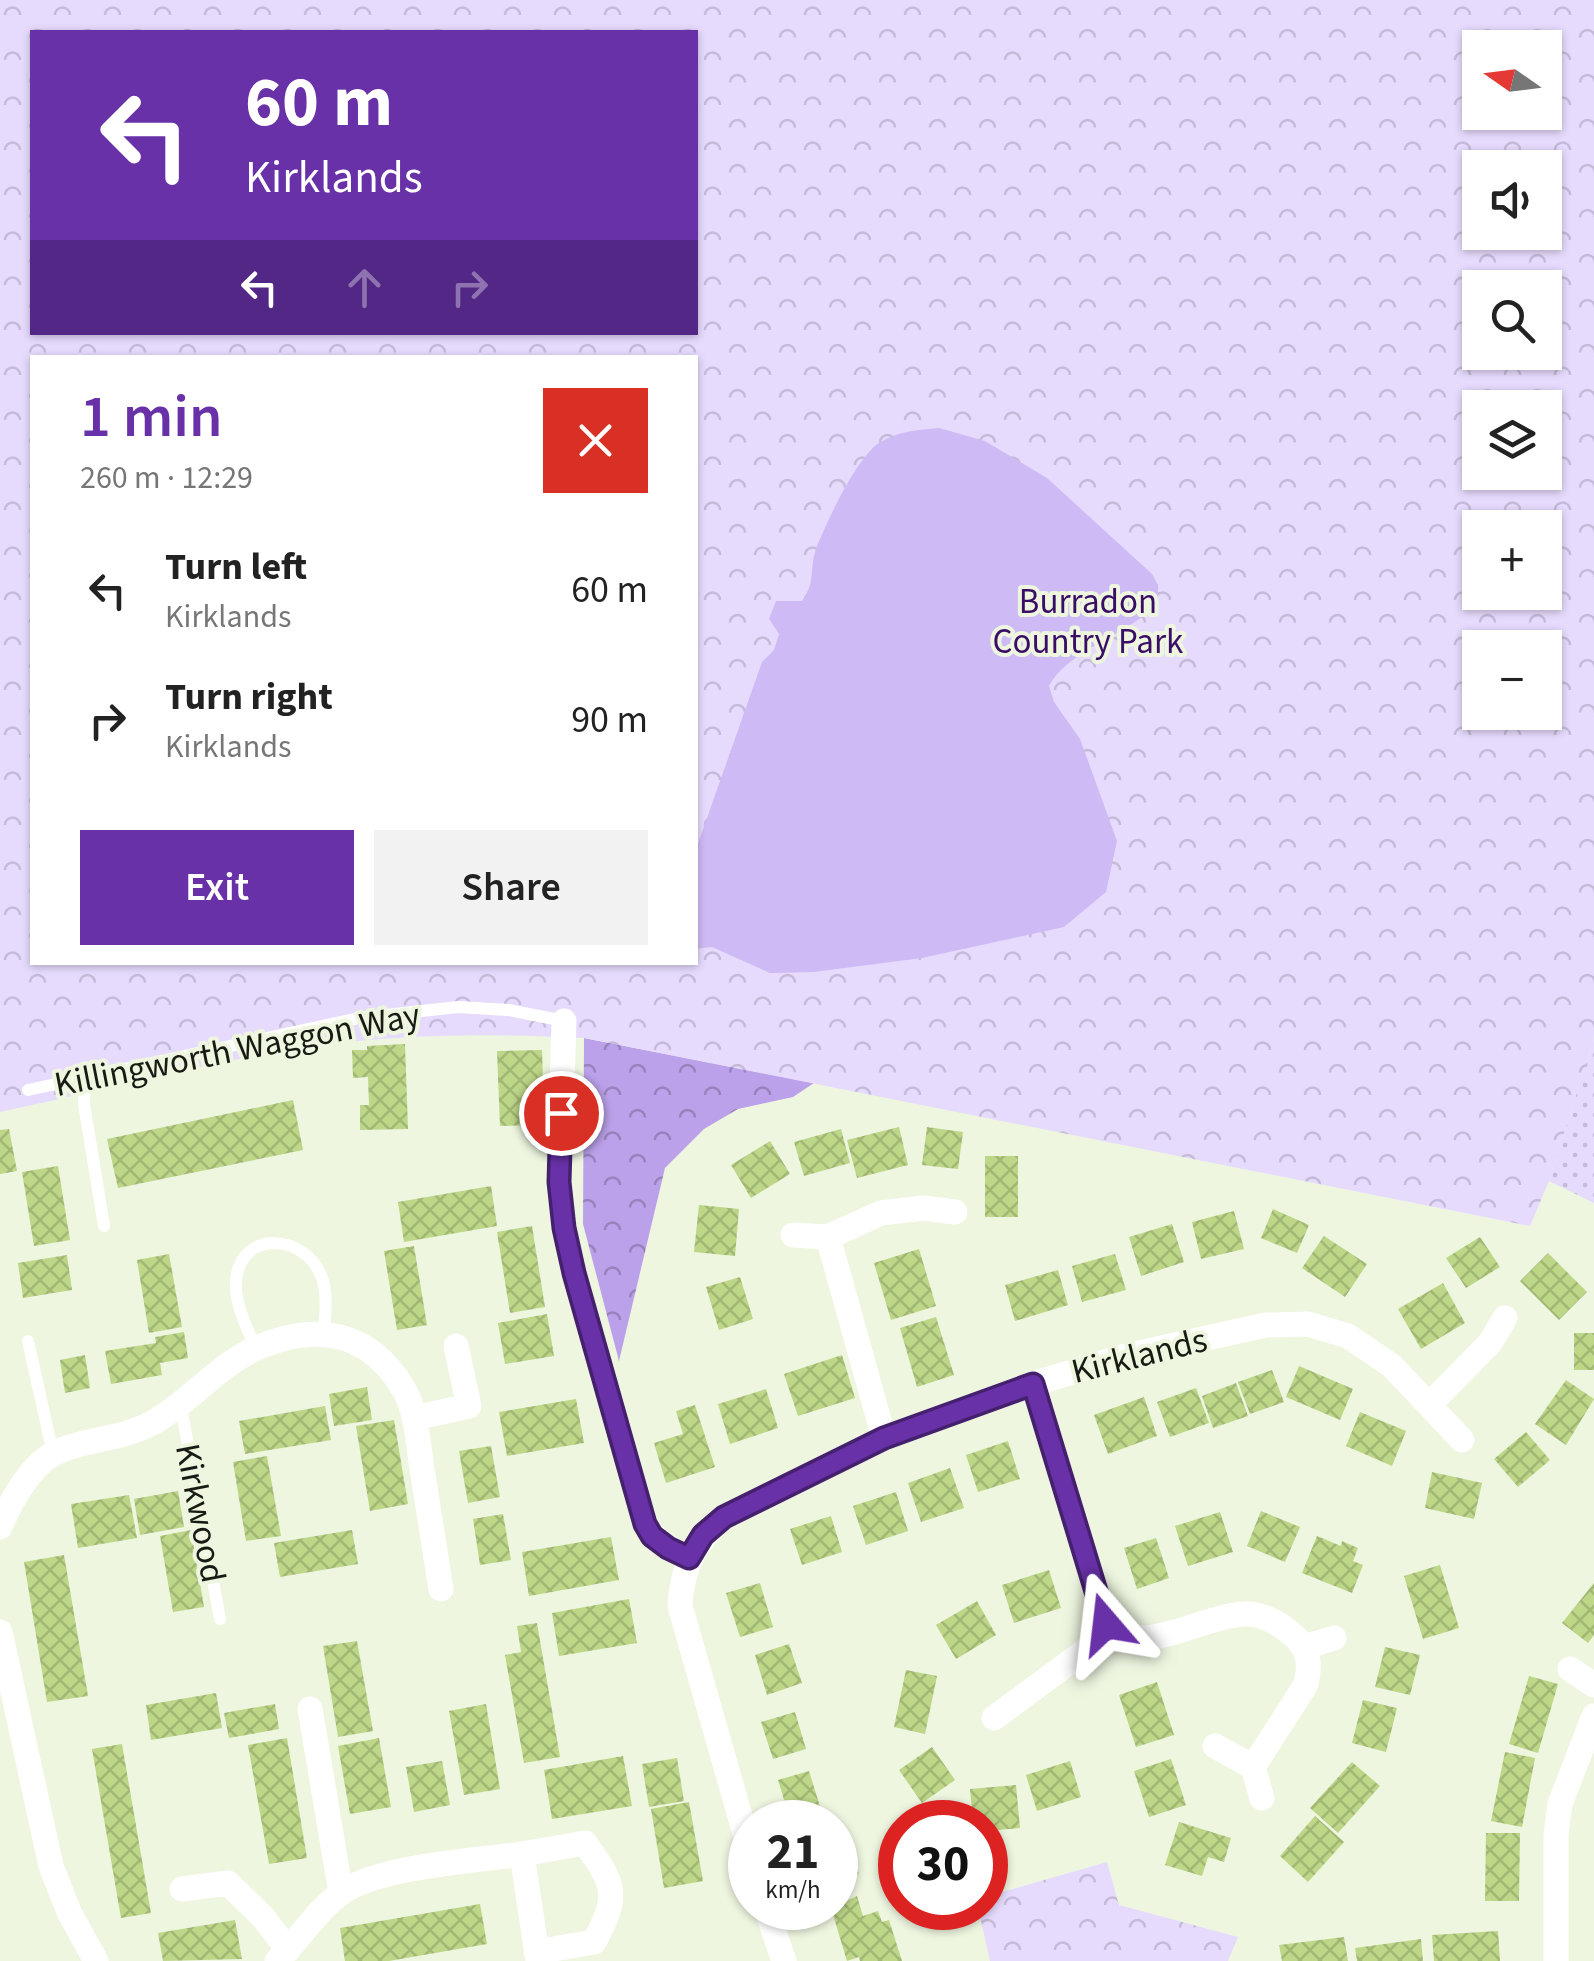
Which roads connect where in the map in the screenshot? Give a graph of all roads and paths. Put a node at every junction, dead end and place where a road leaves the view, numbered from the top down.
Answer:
1 (564, 1021) joint
2 (85, 1079) junction
3 (28, 1090) dead end
4 (955, 1212) dead end
5 (104, 1226) dead end
6 (793, 1235) dead end
7 (828, 1237) junction
8 (1505, 1318) dead end
9 (324, 1332) junction
10 (28, 1341) dead end
11 (456, 1346) dead end
12 (255, 1348) junction
13 (1033, 1384) junction
14 (1430, 1404) junction
15 (181, 1406) junction
16 (414, 1418) junction
17 (884, 1438) junction
18 (1462, 1440) dead end
19 (53, 1454) junction
20 (0, 1527) edge
21 (689, 1558) junction
22 (441, 1590) dead end
23 (220, 1619) dead end
24 (1112, 1630) junction
25 (0, 1632) edge
26 (1334, 1638) dead end
27 (1305, 1647) junction
28 (1570, 1670) dead end
29 (1594, 1685) edge
30 (310, 1709) dead end
31 (1594, 1716) edge
32 (994, 1718) dead end
33 (1215, 1746) dead end
34 (1253, 1767) junction
35 (1262, 1798) dead end
36 (735, 1800) edge
37 (522, 1854) junction
38 (182, 1890) dead end
39 (341, 1894) junction
40 (773, 1930) edge
41 (293, 1952) edge
42 (537, 1956) edge
43 (96, 1961) edge
44 (784, 1961) edge
45 (1556, 1961) edge

1 - 2 lane, Killingworth Waggon Way
1 - 21 street
2 - 3 lane, Killingworth Waggon Way
2 - 5 lane
4 - 7 street
6 - 7 street
7 - 17 street
8 - 14 street
9 - 12 street, Kirkwood
9 - 12 lane
9 - 16 street
10 - 19 lane
11 - 16 street
12 - 15 street, Kirkwood
13 - 14 street, Kirklands
13 - 17 street, Kirklands
13 - 24 street
14 - 18 street, Kirklands
15 - 19 street, Kirkwood
15 - 23 lane, Kirkwood
16 - 22 street
17 - 21 street, Kirklands
19 - 20 street
21 - 36 street, Kirklands
24 - 27 street
24 - 32 street
25 - 43 street
26 - 27 street
27 - 34 street
28 - 29 street
30 - 39 street
31 - 45 street
33 - 34 street
34 - 35 street
37 - 39 street
37 - 42 street
37 - 42 street
38 - 41 street
39 - 41 street
40 - 44 street

